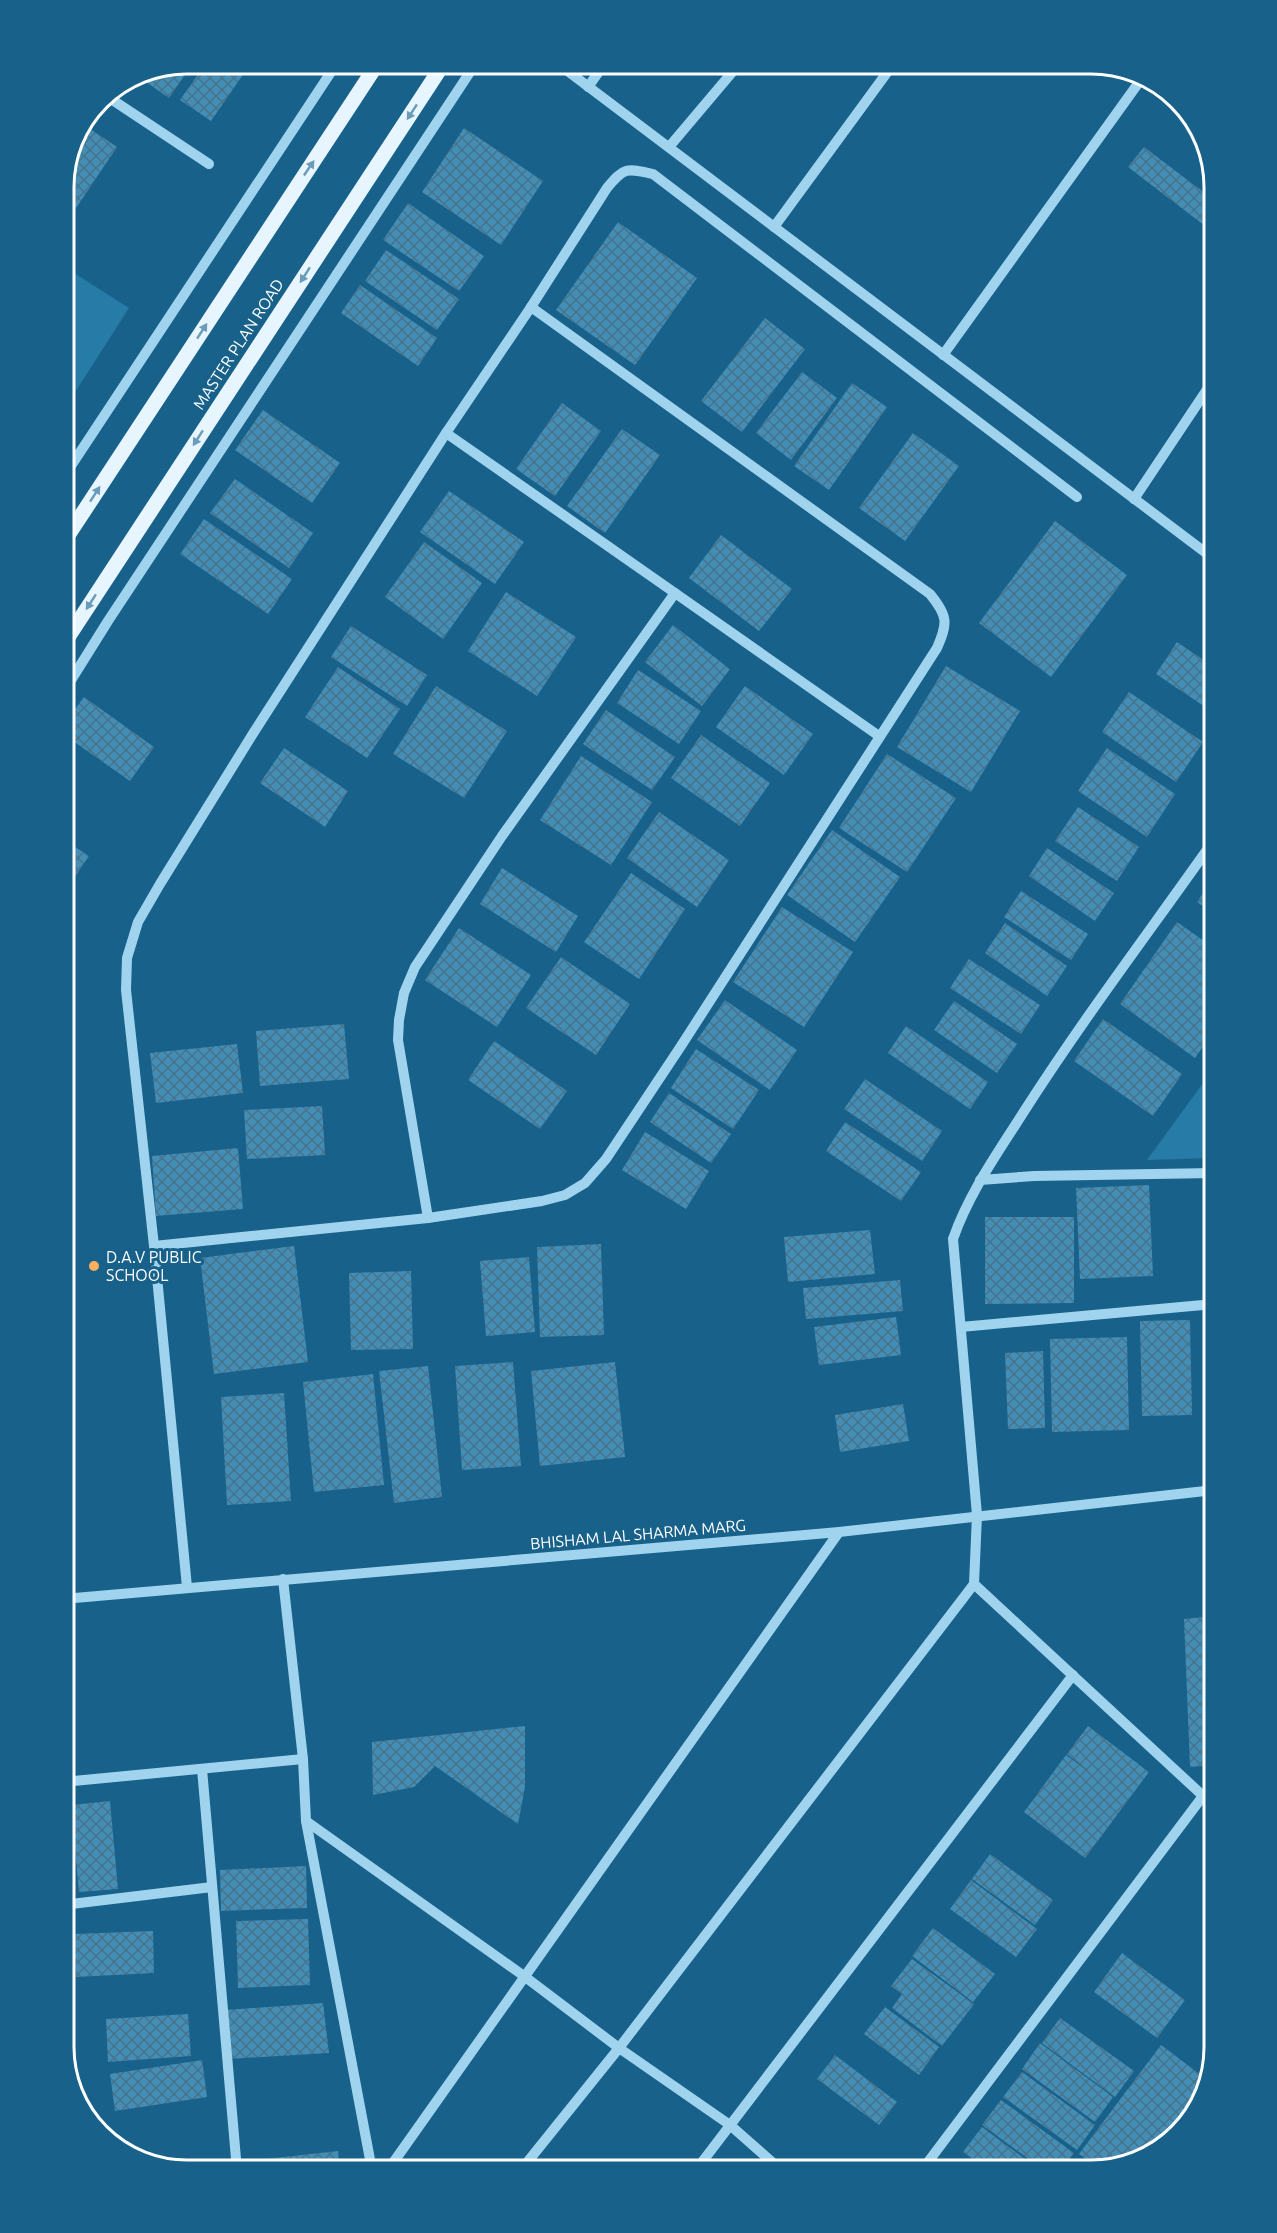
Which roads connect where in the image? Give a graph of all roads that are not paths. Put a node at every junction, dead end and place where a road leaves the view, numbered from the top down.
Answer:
1 (330, 74) edge
2 (371, 74) edge
3 (437, 74) edge
4 (469, 74) edge
5 (571, 74) edge
6 (597, 74) edge
7 (731, 74) edge
8 (886, 74) edge
9 (1138, 84) edge
10 (588, 87) junction
11 (114, 101) edge
12 (669, 147) junction
13 (209, 164) dead end
14 (774, 227) junction
15 (531, 307) junction
16 (944, 355) junction
17 (1204, 394) edge
18 (446, 433) junction
19 (74, 461) edge
20 (1077, 497) dead end
21 (1134, 499) junction
22 (74, 526) edge
23 (1204, 552) edge
24 (675, 593) junction
25 (74, 628) edge
26 (74, 675) edge
27 (879, 736) junction
28 (1204, 854) edge
29 (1204, 1173) edge
30 (980, 1180) junction
31 (428, 1218) junction
32 (154, 1246) junction
33 (1204, 1305) edge
34 (961, 1327) junction
35 (1204, 1491) edge
36 (977, 1515) junction
37 (839, 1532) junction
38 (283, 1579) junction
39 (974, 1584) junction
40 (187, 1587) junction
41 (74, 1598) edge
42 (1073, 1675) junction
43 (303, 1759) junction
44 (202, 1769) junction
45 (74, 1781) edge
46 (1203, 1796) joint
47 (306, 1821) junction
48 (212, 1887) junction
49 (74, 1904) edge
50 (524, 1976) junction
51 (619, 2048) junction
52 (730, 2125) junction
53 (236, 2159) edge
54 (370, 2159) edge
55 (396, 2159) edge
56 (530, 2159) edge
57 (704, 2160) edge
58 (769, 2160) edge
59 (930, 2160) edge

1 - 19 street
22 -> 2 main road
3 -> 25 main road, MASTER PLAN ROAD
4 - 26 street
5 - 10 street
6 - 10 street
7 - 12 street
8 - 14 street
9 - 16 street
10 - 12 street
11 - 13 street
12 - 14 street
14 - 16 street
15 - 18 street
15 - 20 street
15 - 27 street
16 - 21 street
17 - 21 street
18 - 24 street
18 - 32 street
21 - 23 street
24 - 27 street
24 - 31 street
27 - 31 street
28 - 30 street
29 - 30 street
30 - 34 street
31 - 32 street
32 - 40 street
33 - 34 street
34 - 36 street
35 - 36 street, BHISHAM LAL SHARMA MARG
36 - 37 street, BHISHAM LAL SHARMA MARG
36 - 39 street
37 - 38 street, BHISHAM LAL SHARMA MARG
37 - 50 street
38 - 40 street, BHISHAM LAL SHARMA MARG
38 - 43 street
39 - 42 street
39 - 51 street
40 - 41 street, BHISHAM LAL SHARMA MARG
42 - 46 street
42 - 52 street
43 - 44 street
43 - 47 street
44 - 45 street
44 - 48 street
46 - 59 street
47 - 50 street
47 - 54 street
48 - 49 street
48 - 53 street
50 - 51 street
50 - 55 street
51 - 52 street
51 - 56 street
52 - 57 street
52 - 58 street

